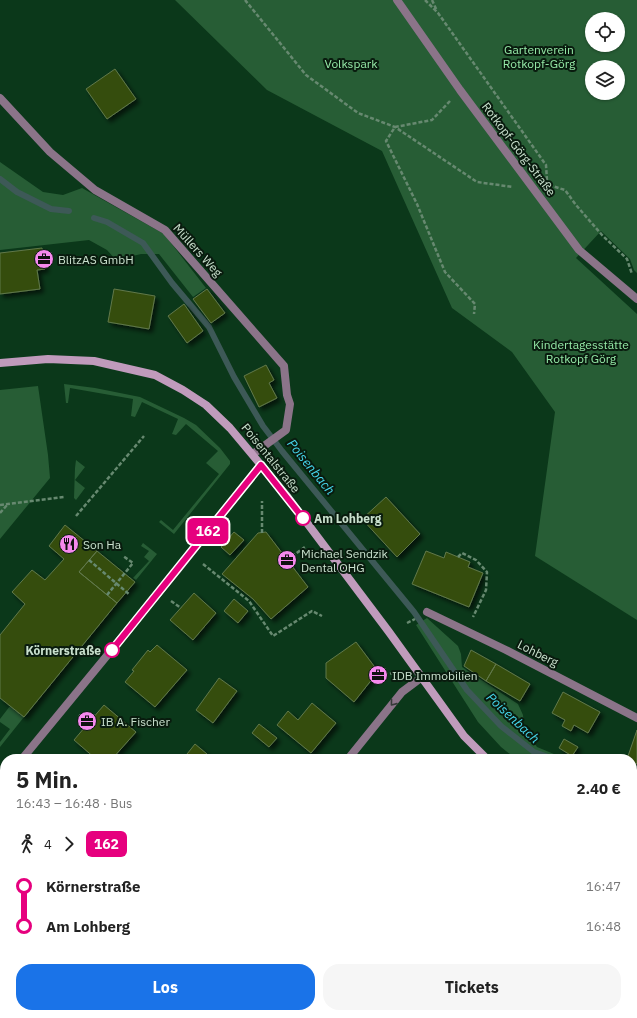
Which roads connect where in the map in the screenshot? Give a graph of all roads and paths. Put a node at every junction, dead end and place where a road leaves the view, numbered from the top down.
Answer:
1 (245, 0) edge
2 (397, 0) edge
3 (425, 0) edge
4 (432, 0) edge
5 (438, 13) junction
6 (460, 90) junction
7 (0, 98) edge
8 (395, 127) junction
9 (546, 165) dead end
10 (548, 184) dead end
11 (535, 190) junction
12 (633, 277) dead end
13 (637, 299) edge
14 (474, 314) dead end
15 (0, 363) edge
16 (144, 436) dead end
17 (253, 454) junction
18 (261, 465) junction
19 (64, 497) dead end
20 (262, 501) dead end
21 (8, 504) junction
22 (0, 505) edge
23 (0, 513) edge
24 (76, 516) dead end
25 (262, 533) dead end
26 (305, 547) dead end
27 (123, 556) dead end
28 (458, 557) dead end
29 (89, 560) dead end
30 (287, 560) dead end
31 (203, 564) dead end
32 (117, 584) junction
33 (107, 595) dead end
34 (130, 595) dead end
35 (171, 601) dead end
36 (181, 608) dead end
37 (427, 612) dead end
38 (322, 616) dead end
39 (413, 620) dead end
40 (407, 623) dead end
41 (467, 630) junction
42 (396, 673) dead end
43 (378, 675) dead end
44 (422, 677) junction
45 (79, 715) dead end
46 (637, 718) edge
47 (87, 721) dead end
48 (26, 754) edge
49 (352, 754) edge
50 (482, 754) edge

1 - 8 path
2 - 6 street, Rotkopf-Görg-Straße
3 - 5 path
4 - 5 path
5 - 9 path
6 - 8 path
6 - 11 street, Rotkopf-Görg-Straße
7 - 17 street, Müllers Weg
8 - 11 path
8 - 14 path
10 - 12 path
11 - 13 street, Rotkopf-Görg-Straße
15 - 17 main road, Poisentalstraße
16 - 24 path
17 - 18 main road, Poisentalstraße
18 - 44 main road, Poisentalstraße
18 - 48 street
19 - 21 path
20 - 25 path
21 - 22 path
21 - 23 path
26 - 30 path
27 - 32 path
28 - 41 path
29 - 32 path
31 - 38 path
32 - 33 path
32 - 34 path
35 - 36 path
37 - 41 street, Lohberg
39 - 40 path
41 - 46 street, Lohberg
42 - 43 path
44 -> 49 street
44 - 50 main road, Poisentalstraße
45 - 47 path

